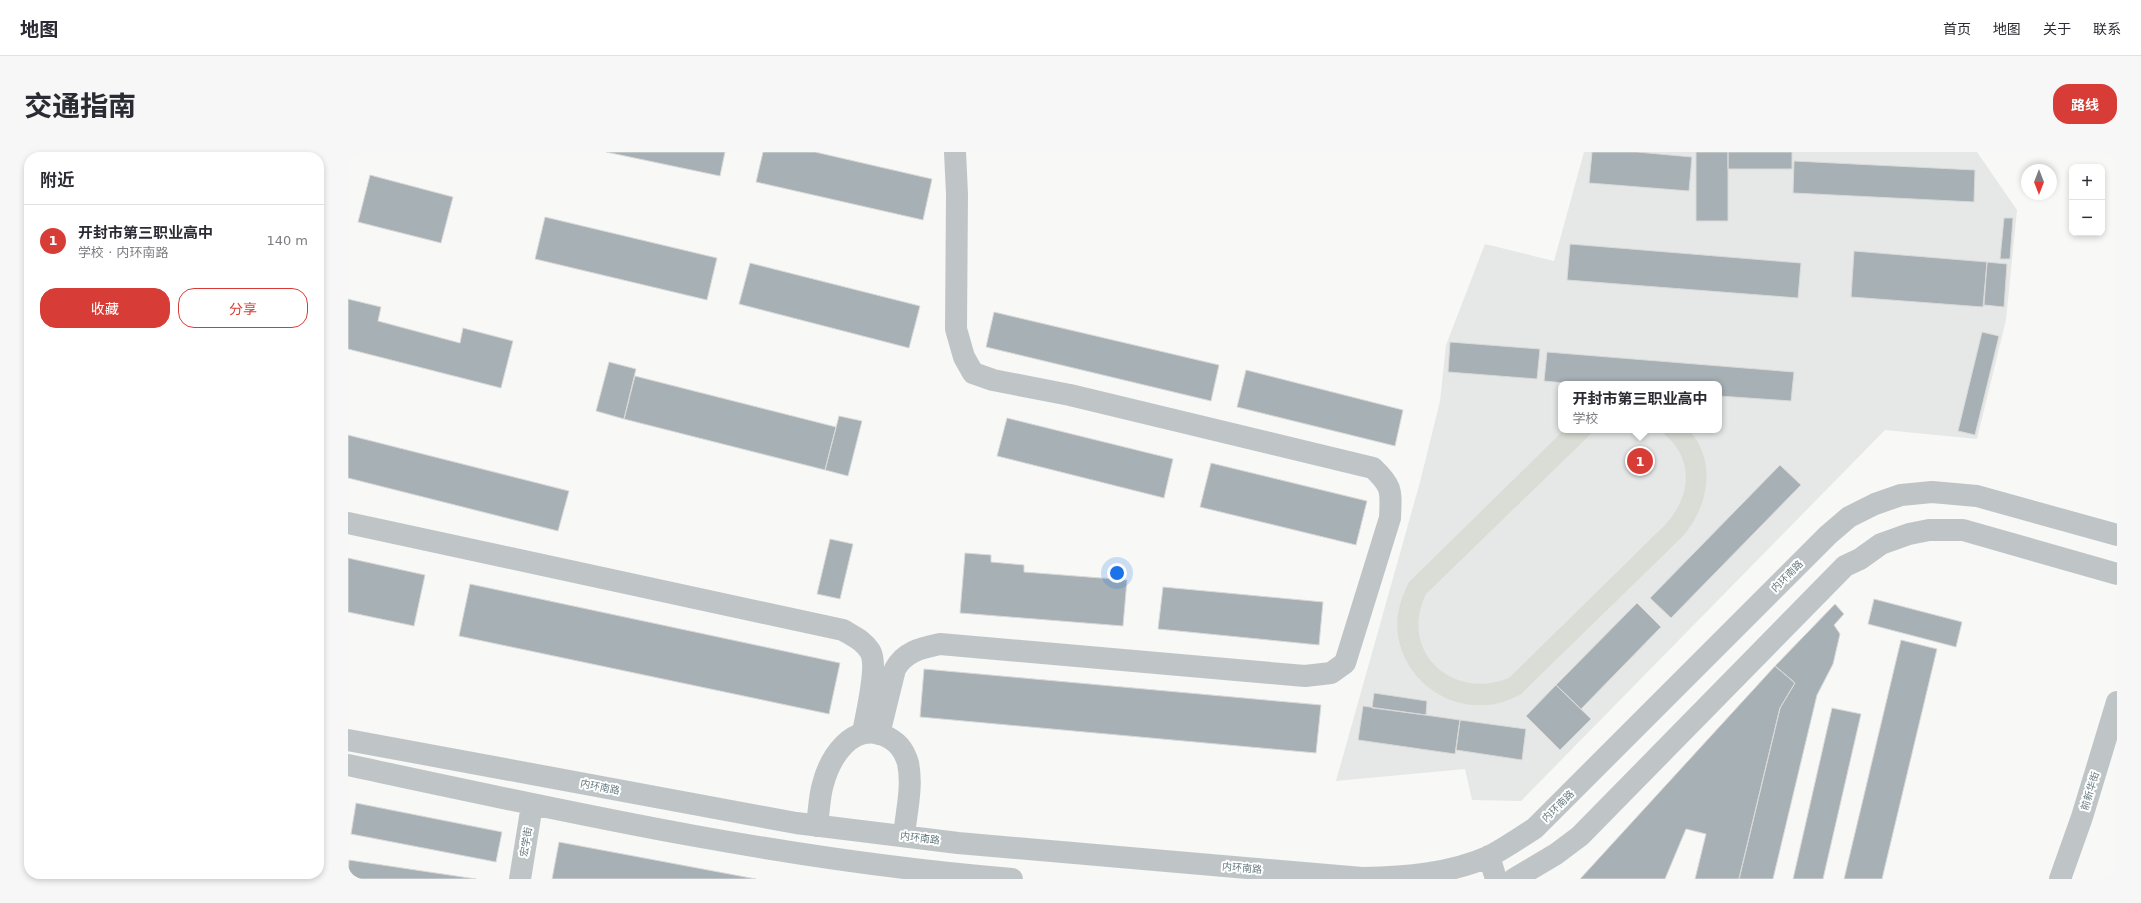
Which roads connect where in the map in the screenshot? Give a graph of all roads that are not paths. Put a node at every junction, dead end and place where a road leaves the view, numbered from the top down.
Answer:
1 (955, 152) edge
2 (348, 524) edge
3 (2117, 535) edge
4 (2117, 574) edge
5 (873, 665) junction
6 (895, 669) junction
7 (2117, 702) edge
8 (871, 733) junction
9 (348, 740) edge
10 (348, 765) edge
11 (532, 804) junction
12 (817, 826) junction
13 (904, 836) junction
14 (1489, 856) junction
15 (520, 879) edge
16 (1012, 879) edge
17 (1496, 879) edge
18 (1514, 879) edge
19 (2060, 879) edge

1 - 6 street
2 - 5 street
3 - 14 street, 内环南路
4 - 18 street
5 - 6 street
5 - 8 street
6 - 8 street
7 - 19 street, 前新华街
8 - 12 street
8 - 13 street
9 - 12 street, 内环南路
10 - 11 street
11 - 15 street, 宏学街
11 - 16 street
12 - 13 street, 内环南路
13 - 14 street, 内环南路
14 - 17 street

